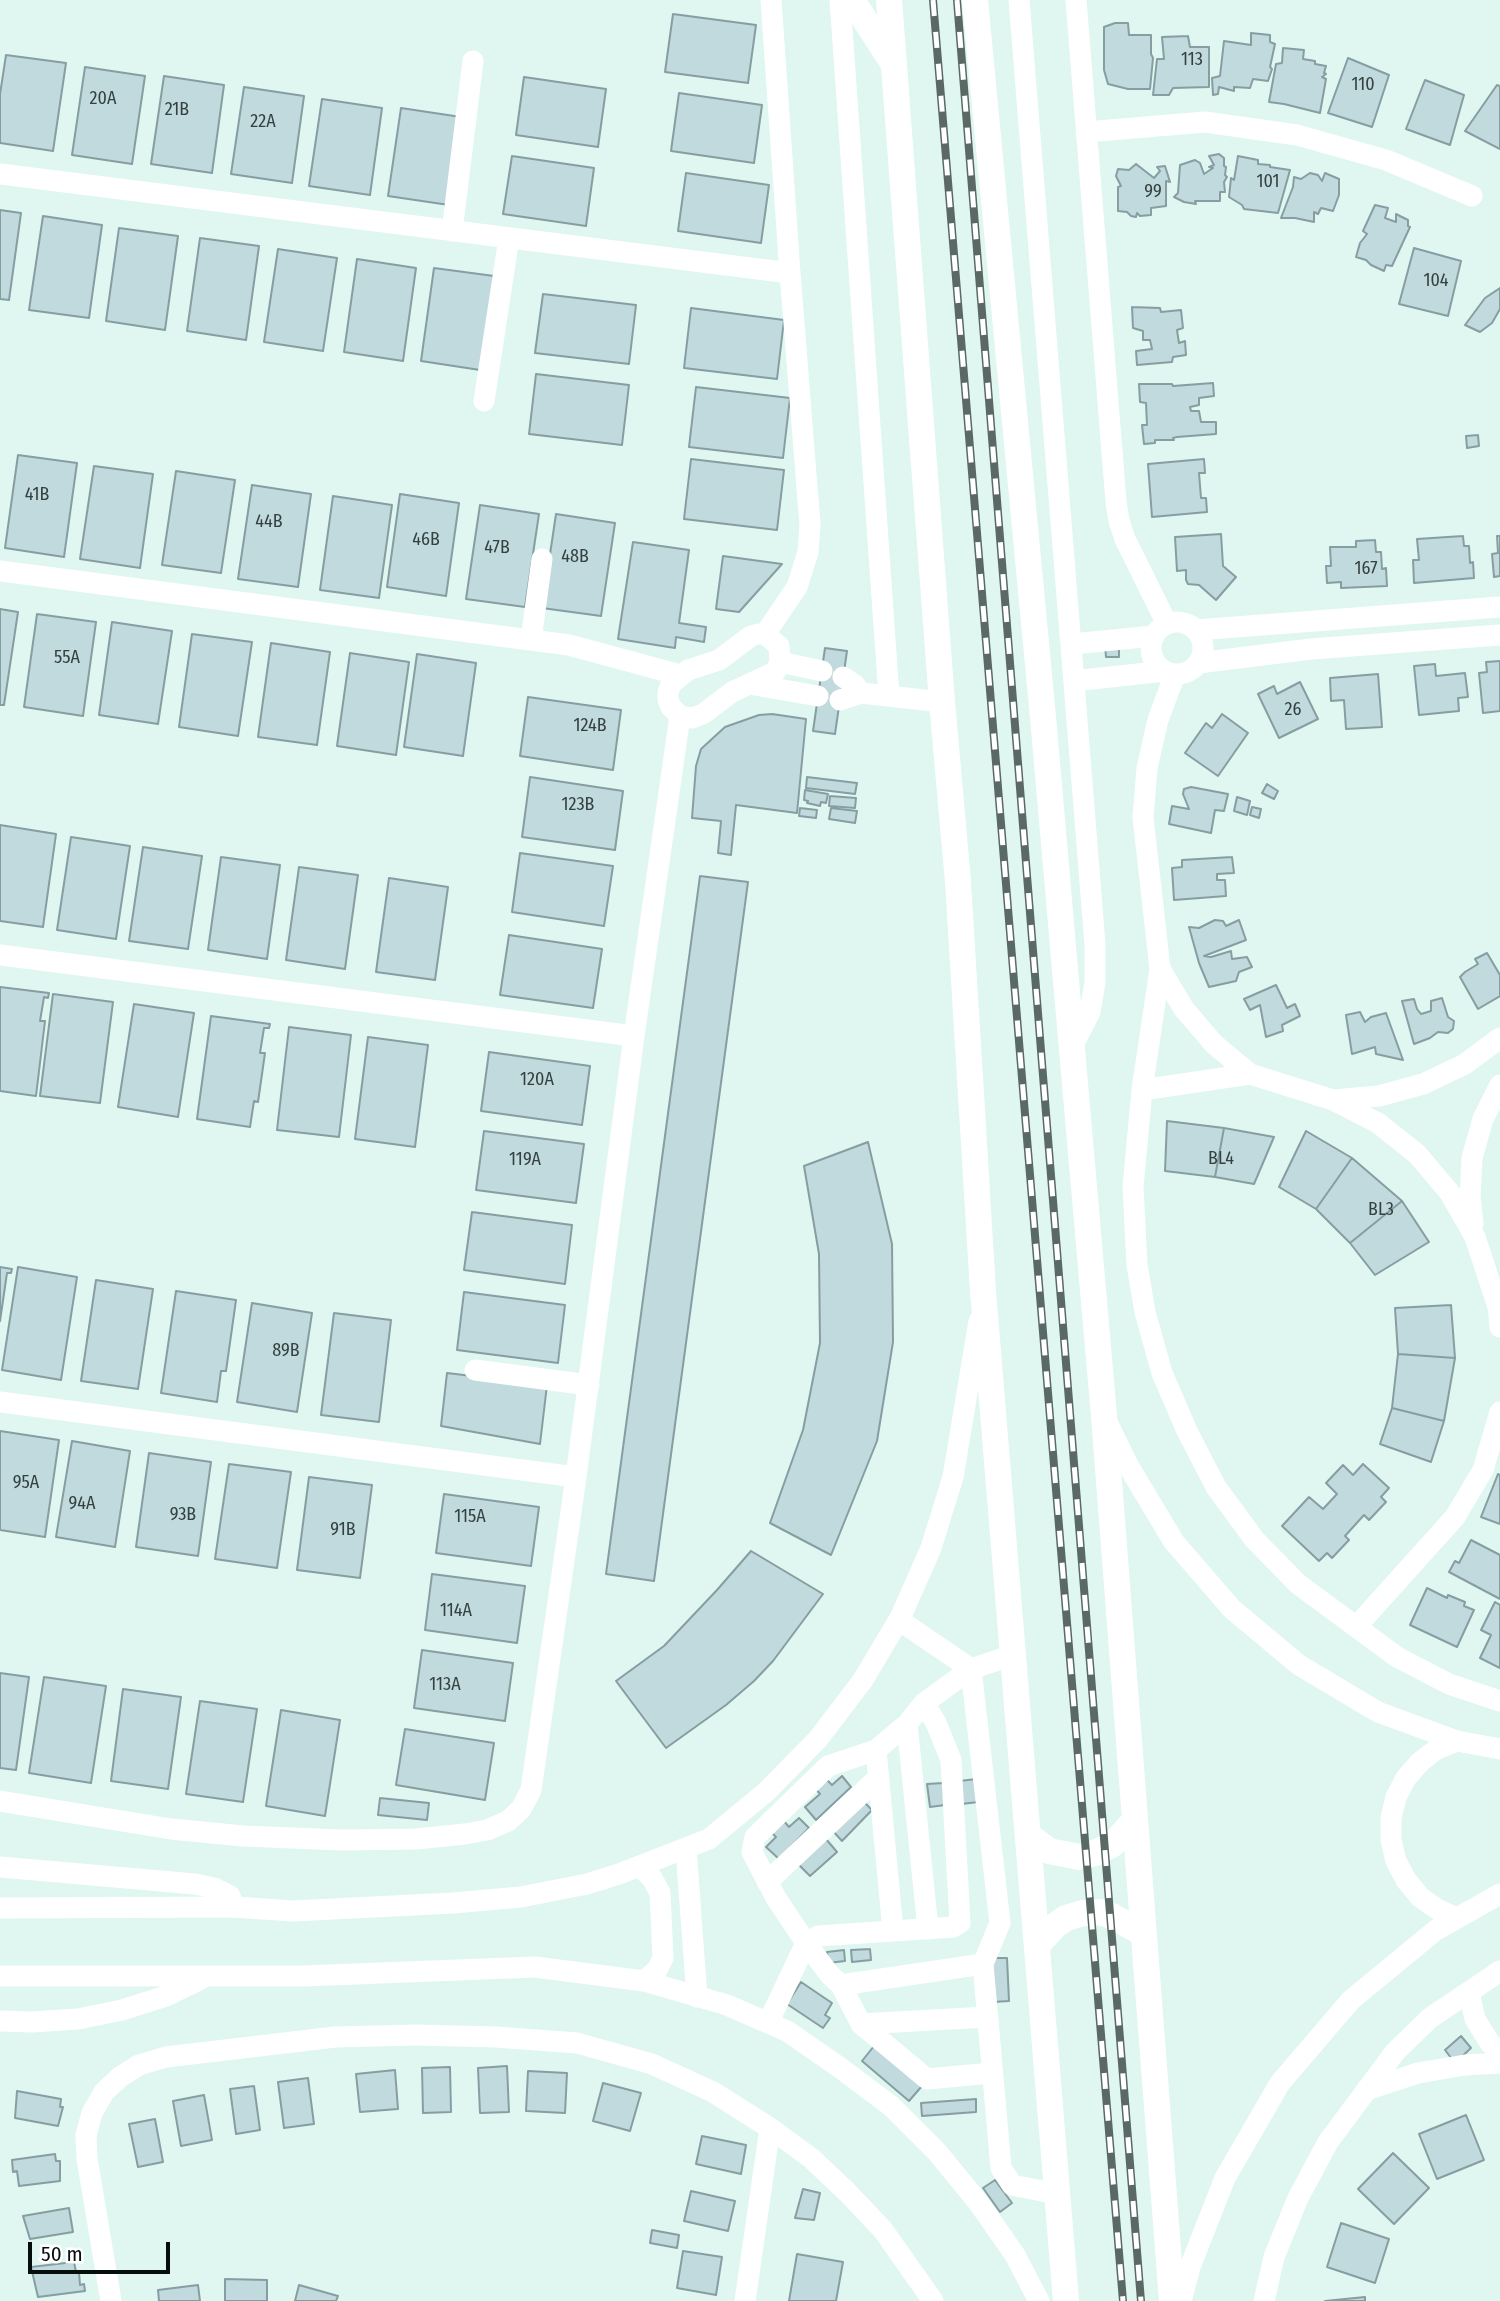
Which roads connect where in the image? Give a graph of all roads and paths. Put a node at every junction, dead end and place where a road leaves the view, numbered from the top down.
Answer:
1 (771, 0) edge
2 (840, 0) edge
3 (852, 0) edge
4 (889, 0) edge
5 (975, 0) edge
6 (1019, 0) edge
7 (1076, 0) edge
8 (474, 61) dead end
9 (894, 65) junction
10 (1086, 132) junction
11 (0, 174) edge
12 (1472, 197) dead end
13 (452, 231) junction
14 (509, 238) junction
15 (790, 273) junction
16 (484, 401) dead end
17 (542, 559) dead end
18 (0, 571) edge
19 (1500, 607) edge
20 (1160, 630) junction
21 (1196, 630) junction
22 (765, 634) junction
23 (1500, 635) edge
24 (531, 640) junction
25 (1072, 644) junction
26 (780, 662) junction
27 (1198, 663) junction
28 (822, 671) dead end
29 (1170, 672) junction
30 (680, 675) junction
31 (843, 677) dead end
32 (1074, 681) junction
33 (749, 684) junction
34 (862, 693) junction
35 (818, 695) dead end
36 (889, 696) junction
37 (840, 700) dead end
38 (942, 702) junction
39 (680, 716) junction
40 (0, 955) edge
41 (1160, 969) junction
42 (634, 1035) junction
43 (1500, 1038) edge
44 (1071, 1049) junction
45 (1250, 1074) junction
46 (1500, 1085) edge
47 (1142, 1090) junction
48 (1333, 1100) junction
49 (1475, 1237) junction
50 (983, 1291) junction
51 (1500, 1327) edge
52 (475, 1370) dead end
53 (589, 1385) junction
54 (0, 1402) edge
55 (1500, 1412) edge
56 (1104, 1416) junction
57 (576, 1478) junction
58 (899, 1620) junction
59 (1356, 1627) junction
60 (1013, 1655) junction
61 (971, 1668) junction
62 (1500, 1702) edge
63 (924, 1703) junction
64 (907, 1724) junction
65 (1457, 1741) junction
66 (1500, 1749) edge
67 (876, 1750) junction
68 (878, 1778) junction
69 (0, 1801) edge
70 (1135, 1820) junction
71 (1028, 1835) junction
72 (686, 1849) junction
73 (639, 1866) junction
74 (0, 1867) edge
75 (767, 1882) junction
76 (1500, 1894) edge
77 (234, 1906) junction
78 (0, 1908) edge
79 (1457, 1918) junction
80 (928, 1929) junction
81 (893, 1931) junction
82 (1144, 1934) junction
83 (806, 1943) junction
84 (1037, 1945) junction
85 (983, 1964) junction
86 (1500, 1971) edge
87 (0, 1976) edge
88 (207, 1976) junction
89 (644, 1981) junction
90 (841, 1985) junction
91 (1469, 1992) junction
92 (697, 1997) junction
93 (987, 2017) junction
94 (0, 2021) edge
95 (768, 2023) junction
96 (861, 2024) junction
97 (1404, 2043) junction
98 (1500, 2052) edge
99 (1500, 2063) edge
100 (992, 2073) junction
101 (1418, 2073) junction
102 (1366, 2090) junction
103 (770, 2128) junction
104 (1057, 2194) junction
105 (111, 2301) edge
106 (745, 2301) edge
107 (933, 2301) edge
108 (1039, 2301) edge
109 (1066, 2301) edge
110 (1172, 2301) edge
111 (1181, 2301) edge
112 (1264, 2301) edge

1 - 15 street
2 - 36 street
3 - 9 main road
4 - 9 main road
5 - 44 main road
6 - 25 street
7 - 10 street
8 - 13 street
9 - 38 main road
10 - 12 street
10 - 20 street
11 - 13 street
13 - 14 street
14 - 15 street
14 - 16 street
15 - 22 street
17 - 24 street
18 - 24 street
19 - 21 street
20 - 21 street
20 - 25 street
20 - 29 street
21 - 27 street
22 - 26 street
22 - 30 street
23 - 27 street
24 - 30 street
25 - 32 street
26 - 28 street
26 - 33 street
27 - 29 street
29 - 32 street
29 - 41 street
30 - 39 street
31 - 34 street
32 - 44 street
33 - 35 street
33 - 39 street
34 - 36 street
34 - 37 street
36 - 38 street
38 - 50 main road
39 - 42 street
40 - 42 street
41 - 45 street
41 - 47 street
42 - 53 street
43 - 48 street
44 - 56 main road
45 - 47 street
45 - 48 street
46 - 49 street
47 - 59 street
48 - 49 street
49 - 51 street
50 - 58 street
50 - 60 main road
52 - 53 street
53 - 57 street
54 - 57 street
55 - 59 street
56 - 65 street
56 - 70 main road
57 - 69 street
58 - 61 street
58 - 72 street
59 - 62 street
60 - 61 street
60 - 71 main road
61 - 63 street
61 - 85 street
63 - 64 street
63 - 80 street
64 - 67 street
64 - 80 street
65 - 66 street
65 - 79 street
67 - 68 street
67 - 75 street
68 - 75 street
68 - 81 street
70 - 71 main road
70 - 82 main road
71 - 84 main road
72 - 73 street
72 - 92 street
73 - 77 street
73 - 89 street
74 - 77 street
75 - 83 street
76 - 79 street
77 - 78 street
79 - 111 street
80 - 81 street
81 - 83 street
82 - 84 main road
82 - 110 main road
83 - 90 street
83 - 95 street
84 - 104 main road
85 - 90 street
85 - 93 street
86 - 91 street
87 - 88 street
88 - 89 street
88 - 94 street
89 - 92 street
90 - 96 street
91 - 97 street
91 - 98 street
92 - 95 street
93 - 96 street
93 - 100 street
95 - 108 street
96 - 100 street
97 - 101 street
97 - 102 street
99 - 101 street
100 - 104 street
101 - 102 street
102 - 112 street
103 - 105 street
103 - 106 street
103 - 107 street
104 - 109 main road

